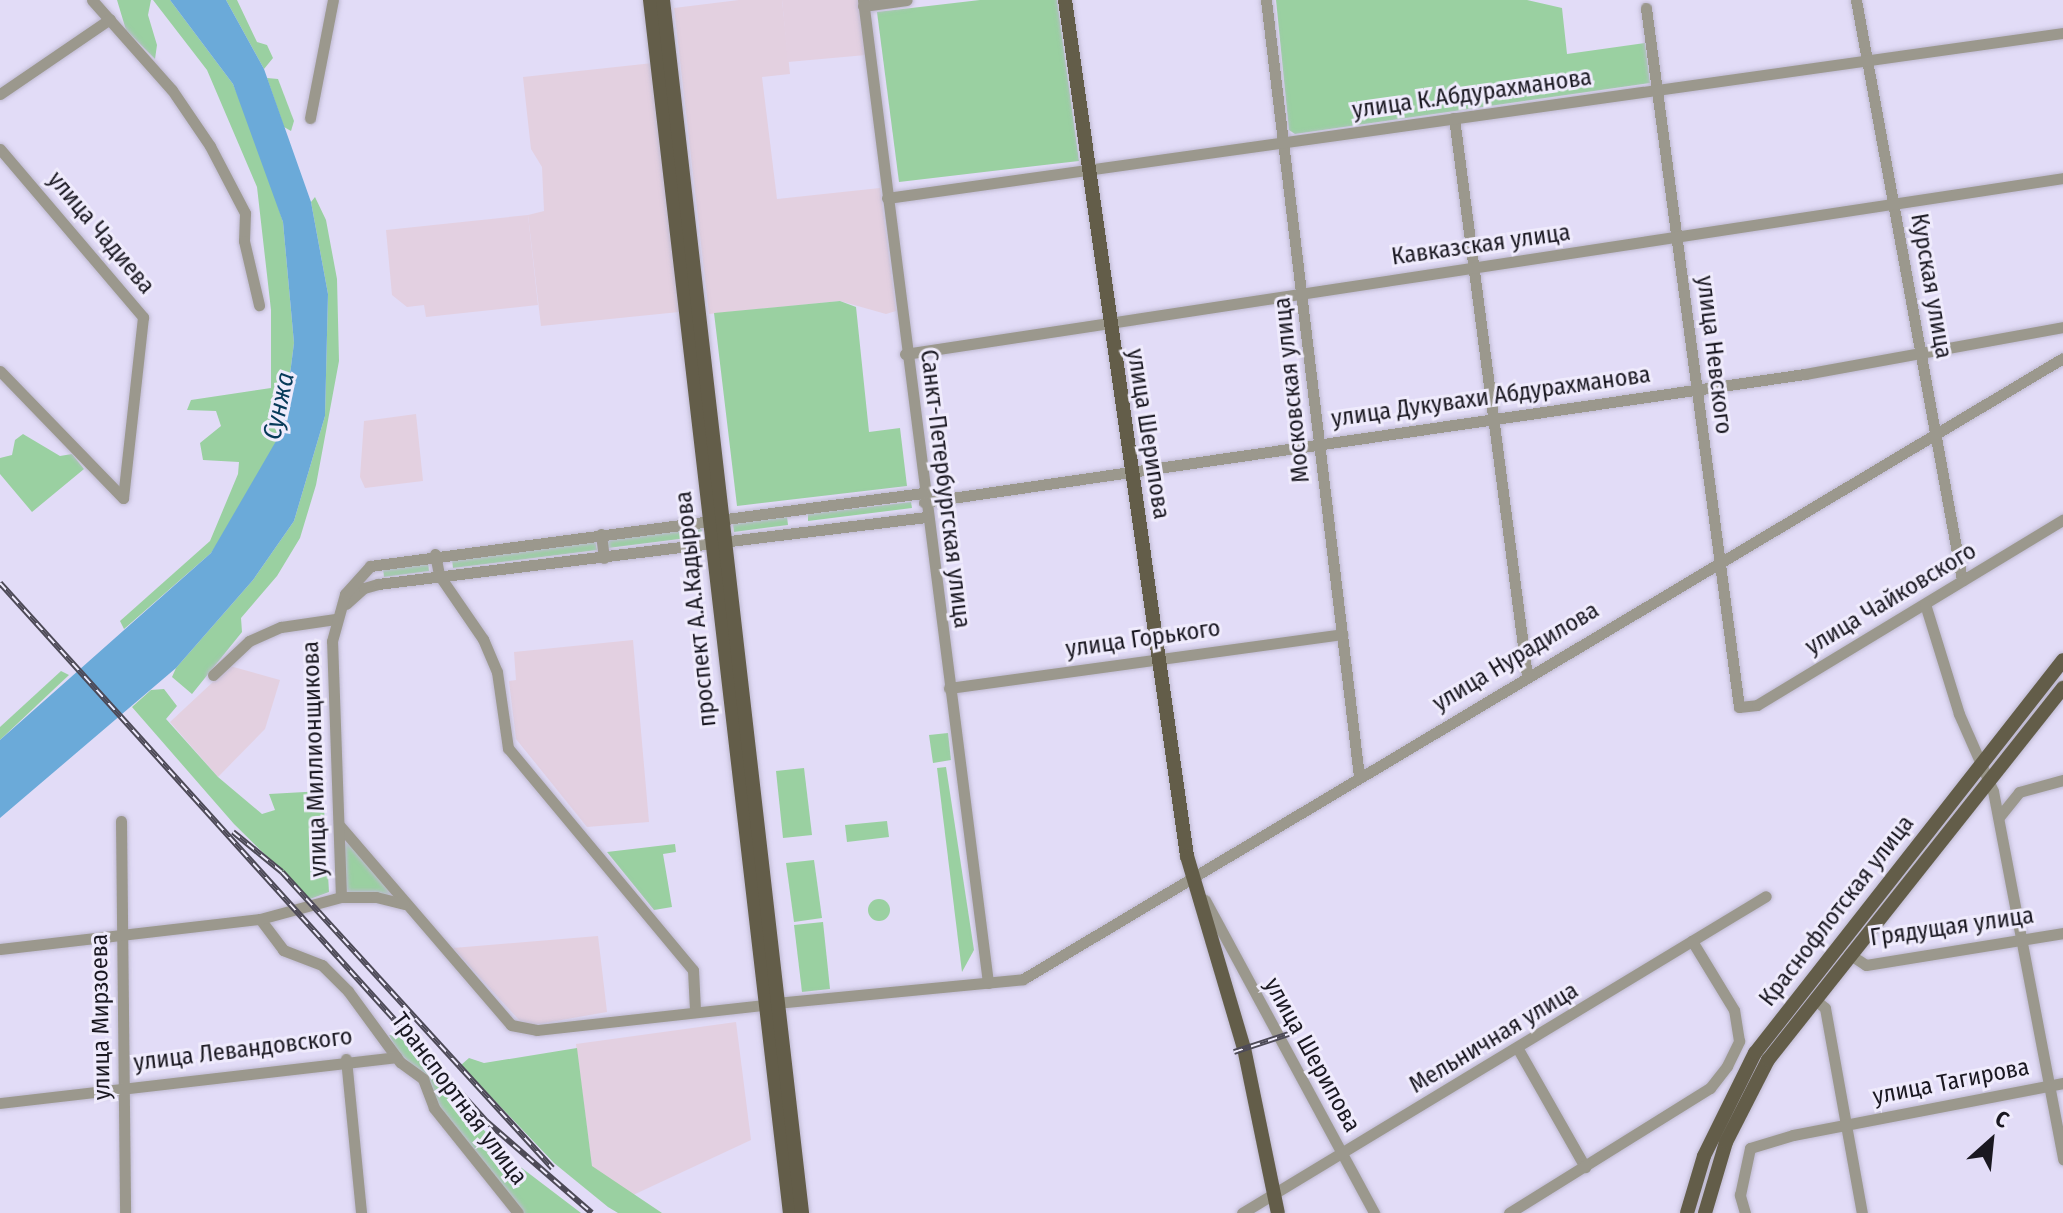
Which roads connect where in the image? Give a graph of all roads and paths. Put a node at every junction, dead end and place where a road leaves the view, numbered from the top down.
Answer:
1 (92, 0) edge
2 (333, 0) edge
3 (650, 0) edge
4 (663, 0) edge
5 (907, 0) edge
6 (1065, 0) edge
7 (1266, 0) edge
8 (1856, 0) edge
9 (863, 3) edge
10 (1646, 8) dead end
11 (110, 19) junction
12 (2063, 33) edge
13 (1867, 63) junction
14 (1657, 91) junction
15 (0, 94) edge
16 (310, 118) dead end
17 (1454, 118) junction
18 (1282, 143) junction
19 (0, 149) edge
20 (1087, 168) junction
21 (2063, 178) edge
22 (887, 198) junction
23 (1895, 204) junction
24 (1677, 239) junction
25 (1470, 269) junction
26 (1304, 294) junction
27 (259, 305) dead end
28 (1108, 321) junction
29 (2063, 327) edge
30 (1918, 352) junction
31 (905, 354) junction
32 (2063, 358) edge
33 (0, 371) edge
34 (1695, 390) junction
35 (1490, 418) junction
36 (1936, 432) junction
37 (1319, 444) junction
38 (1132, 471) junction
39 (924, 497) junction
40 (802, 510) junction
41 (926, 517) junction
42 (714, 520) junction
43 (2063, 520) edge
44 (805, 532) junction
45 (601, 534) junction
46 (716, 543) junction
47 (435, 554) junction
48 (604, 558) junction
49 (1720, 562) junction
50 (379, 563) junction
51 (439, 575) junction
52 (1962, 580) junction
53 (378, 584) junction
54 (1925, 604) junction
55 (335, 619) junction
56 (1342, 634) junction
57 (1158, 659) junction
58 (2063, 660) edge
59 (213, 675) dead end
60 (1527, 676) junction
61 (949, 688) junction
62 (2063, 688) edge
63 (1739, 707) joint
64 (1982, 763) junction
65 (1359, 776) junction
66 (1989, 780) junction
67 (2063, 780) edge
68 (1999, 817) junction
69 (121, 821) dead end
70 (340, 826) junction
71 (1192, 875) junction
72 (1766, 896) dead end
73 (341, 897) junction
74 (404, 905) junction
75 (260, 919) junction
76 (2063, 933) edge
77 (121, 938) junction
78 (2024, 938) junction
79 (1692, 941) junction
80 (0, 949) edge
81 (1849, 954) junction
82 (988, 983) junction
83 (1814, 999) junction
84 (770, 1004) junction
85 (695, 1010) junction
86 (1518, 1049) junction
87 (396, 1057) junction
88 (346, 1059) junction
89 (2063, 1083) edge
90 (123, 1085) junction
91 (2050, 1086) junction
92 (0, 1103) edge
93 (1847, 1125) junction
94 (1342, 1156) junction
95 (2063, 1159) edge
96 (1585, 1167) junction
97 (1275, 1194) junction
98 (125, 1213) edge
99 (361, 1213) edge
100 (518, 1213) edge
101 (790, 1213) edge
102 (802, 1213) edge
103 (1242, 1213) edge
104 (1278, 1213) edge
105 (1374, 1213) edge
106 (1509, 1213) edge
107 (1687, 1213) edge
108 (1705, 1213) edge
109 (1745, 1213) edge
110 (1862, 1213) edge

1 - 11 street
2 - 16 street
3 - 42 main road, проспект А.А.Кадырова
4 - 42 main road, проспект А.А.Кадырова
5 - 9 street
6 - 20 main road, улица Шерипова
7 - 18 street, Московская улица
8 - 13 street, Курская улица
9 - 22 street, Санкт-Петербургская улица
10 - 14 street, улица Невского
11 - 15 street
11 - 27 street
12 - 13 street, улица К.Абдурахманова
13 - 14 street, улица К.Абдурахманова
13 - 23 street, Курская улица
14 - 17 street, улица К.Абдурахманова
14 - 24 street, улица Невского
17 - 18 street, улица К.Абдурахманова
17 - 25 street
18 - 20 street, улица К.Абдурахманова
18 - 26 street, Московская улица
19 - 33 street, улица Чадиева
20 - 22 street, улица К.Абдурахманова
20 - 28 main road, улица Шерипова
21 - 23 street, Кавказская улица
22 - 31 street, Санкт-Петербургская улица
23 - 24 street, Кавказская улица
23 - 30 street, Курская улица
24 - 25 street, Кавказская улица
24 - 34 street, улица Невского
25 - 26 street, Кавказская улица
25 - 35 street
26 - 28 street, Кавказская улица
26 - 37 street, Московская улица
28 - 31 street, Кавказская улица
28 - 38 main road, улица Шерипова
29 - 30 street, улица Дукувахи Абдурахманова
30 - 34 street, улица Дукувахи Абдурахманова
30 - 36 street, Курская улица
31 - 39 street, Санкт-Петербургская улица
32 - 36 street, улица Нурадилова
34 - 35 street, улица Дукувахи Абдурахманова
34 - 49 street, улица Невского
35 - 37 street, улица Дукувахи Абдурахманова
35 - 60 street
36 - 49 street, улица Нурадилова
36 - 52 street, Курская улица
37 - 38 street, улица Дукувахи Абдурахманова
37 - 56 street, Московская улица
38 - 39 street, улица Дукувахи Абдурахманова
38 - 57 main road, улица Шерипова
39 - 40 street, улица Дукувахи Абдурахманова
39 - 41 street, Санкт-Петербургская улица
40 - 42 street, улица Дукувахи Абдурахманова
40 - 44 street
41 - 44 street
41 - 61 street, Санкт-Петербургская улица
42 - 45 street, улица Дукувахи Абдурахманова
42 - 46 main road, проспект А.А.Кадырова
43 - 52 street, улица Чайковского
44 - 46 street
45 - 47 street, улица Дукувахи Абдурахманова
45 - 48 street
46 - 48 street
46 - 84 main road, проспект А.А.Кадырова
47 - 50 street, улица Дукувахи Абдурахманова
47 - 51 street
48 - 51 street
49 - 60 street, улица Нурадилова
49 - 63 street, улица Невского
50 - 53 street
50 - 55 street
51 - 53 street
51 - 85 street
52 - 54 street, улица Чайковского
53 - 55 street
54 - 63 street, улица Чайковского
54 - 64 street
55 - 59 street
55 - 70 street, улица Миллионщикова
56 - 57 street, улица Горького
56 - 65 street, Московская улица
57 - 61 street, улица Горького
57 - 71 main road, улица Шерипова
58 - 64 main road, Краснофлотская улица
60 - 65 street, улица Нурадилова
61 - 82 street, Санкт-Петербургская улица
62 - 66 main road, Краснофлотская улица
64 - 66 street
64 - 107 main road, Краснофлотская улица
65 - 71 street, улица Нурадилова
66 - 68 street
66 - 81 main road, Краснофлотская улица
67 - 68 street
68 - 78 street
69 - 77 street, улица Мирзоева
70 - 73 street, улица Миллионщикова
70 - 74 street, улица Нурадилова
71 - 82 street, улица Нурадилова
71 - 94 street, улица Шерипова
71 - 97 main road, улица Шерипова
72 - 79 street, Мельничная улица
73 - 74 street
73 - 75 street
74 - 85 street, улица Нурадилова
75 - 77 street
75 - 87 street, Транспортная улица
76 - 78 street, Грядущая улица
77 - 80 street
77 - 90 street, улица Мирзоева
78 - 81 street, Грядущая улица
78 - 91 street
79 - 86 street, Мельничная улица
79 - 96 street
81 - 83 main road, Краснофлотская улица
82 - 84 street, улица Нурадилова
83 - 93 street
83 - 108 main road, Краснофлотская улица
84 - 85 street, улица Нурадилова
84 - 101 main road, проспект А.А.Кадырова
84 - 102 main road, проспект А.А.Кадырова
86 - 94 street, Мельничная улица
86 - 96 street
87 - 88 street, улица Левандовского
87 - 100 street, Транспортная улица
88 - 90 street, улица Левандовского
88 - 99 street
89 - 91 street, улица Тагирова
90 - 92 street, улица Левандовского
90 - 98 street, улица Мирзоева
91 - 93 street, улица Тагирова
91 - 95 street
93 - 109 street, улица Тагирова
93 - 110 street
94 - 97 street, Мельничная улица
94 - 105 street, улица Шерипова
96 - 106 street
97 - 103 street, Мельничная улица
97 - 104 main road, улица Шерипова

